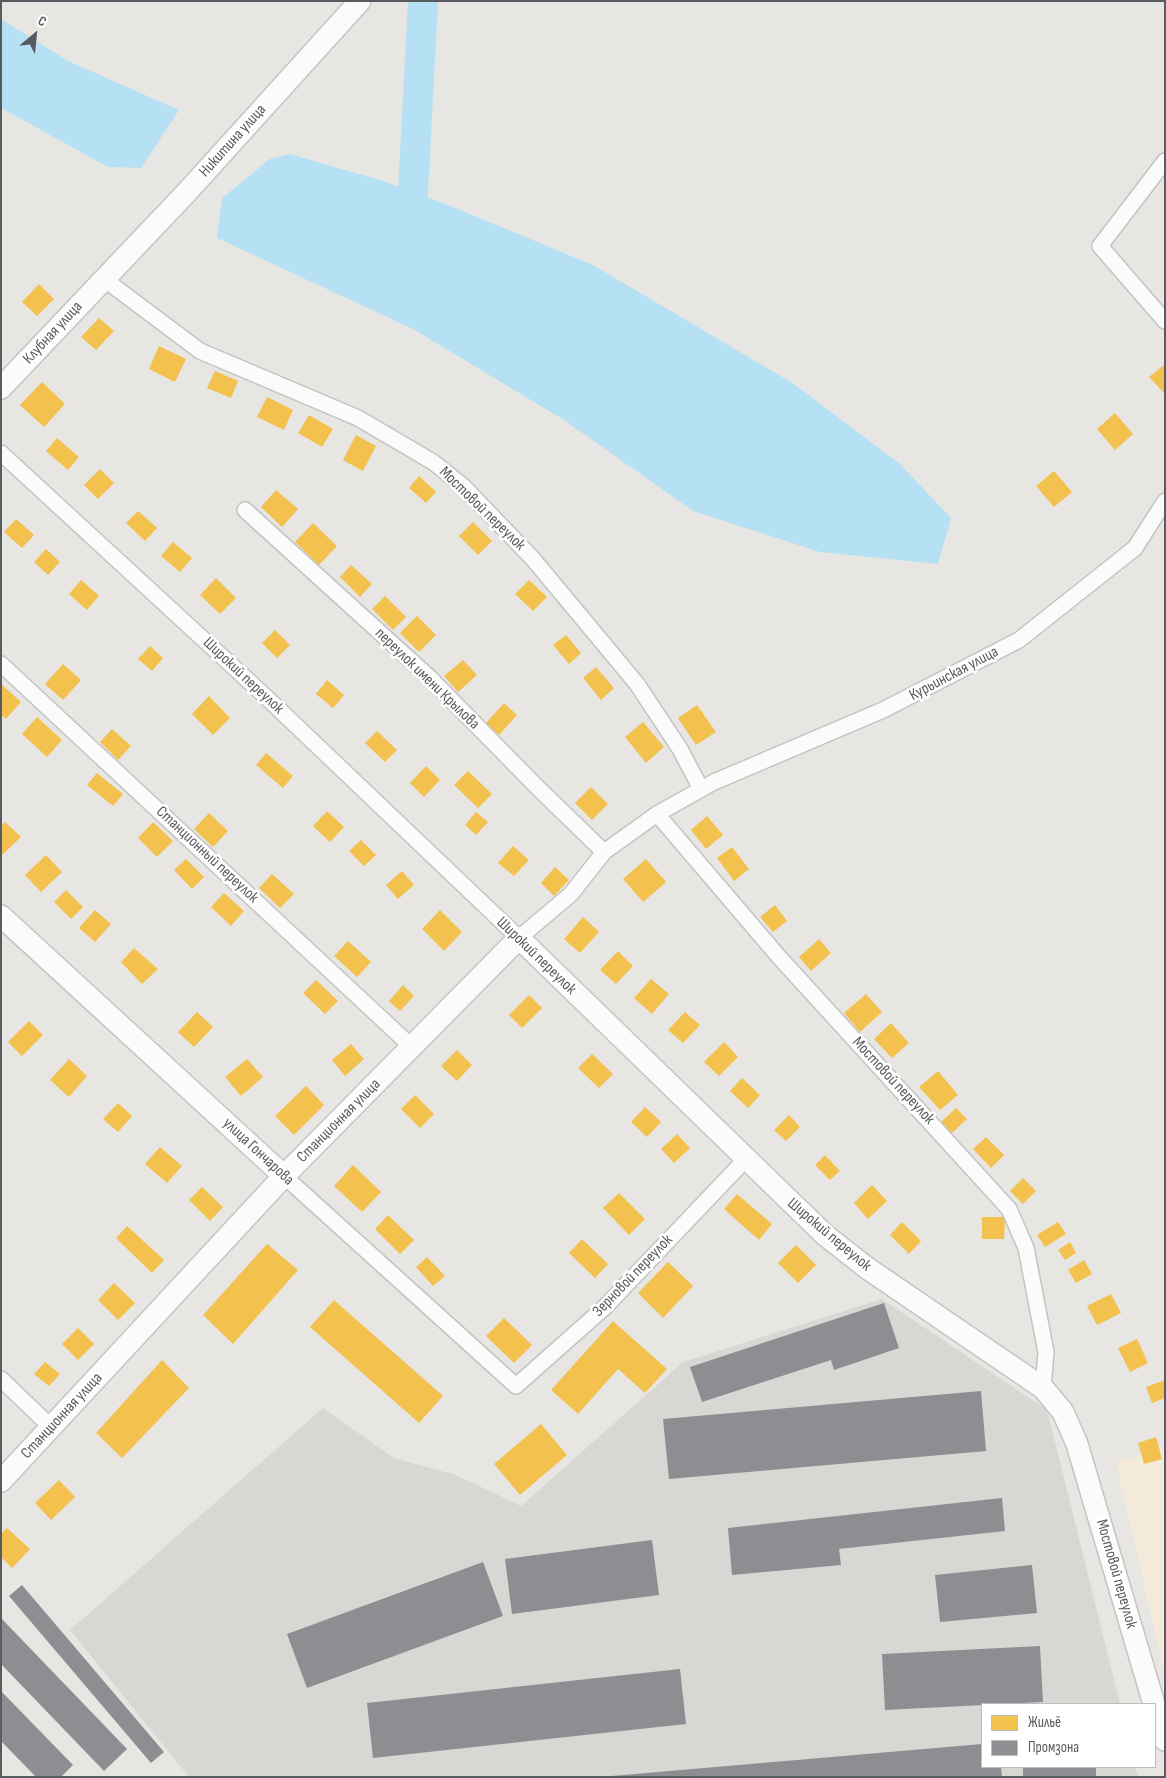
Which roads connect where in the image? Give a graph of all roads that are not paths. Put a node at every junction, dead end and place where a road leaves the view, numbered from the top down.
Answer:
1 (360, 1) edge
2 (1165, 161) edge
3 (104, 279) junction
4 (1165, 321) edge
5 (1, 388) edge
6 (1, 453) edge
7 (1165, 501) edge
8 (245, 510) dead end
9 (1, 664) edge
10 (701, 789) junction
11 (657, 814) junction
12 (604, 852) junction
13 (1, 916) edge
14 (519, 938) junction
15 (412, 1047) junction
16 (745, 1160) junction
17 (284, 1176) junction
18 (1, 1378) edge
19 (516, 1386) joint
20 (1043, 1388) junction
21 (51, 1427) junction
22 (1077, 1444) joint
23 (1, 1481) edge
24 (1153, 1703) edge
25 (1156, 1711) edge
26 (1165, 1740) edge

1 - 3 main road, Никитина улица
2 - 4 street
3 - 5 main road, Клубная улица
3 - 10 street, Мостовой переулок
6 - 14 street, Широкий переулок
7 - 10 street, Курьинская улица
8 - 12 street, переулок имени Крылова
9 - 15 street, Станционный переулок
10 - 11 street, Станционная улица
11 - 12 street, Станционная улица
11 - 20 street, Мостовой переулок
12 - 14 street, Станционная улица
13 - 17 main road, улица Гончарова
14 - 15 main road, Станционная улица
14 - 16 main road, Широкий переулок
15 - 17 main road, Станционная улица
16 - 19 street, Зерновой переулок
16 - 20 main road, Широкий переулок
17 - 19 street, улица Гончарова
17 - 21 main road, Станционная улица
18 - 21 street
20 - 22 main road, Широкий переулок
21 - 23 main road, Станционная улица
22 - 24 main road, Мостовой переулок
25 - 26 main road, Мостовой переулок

